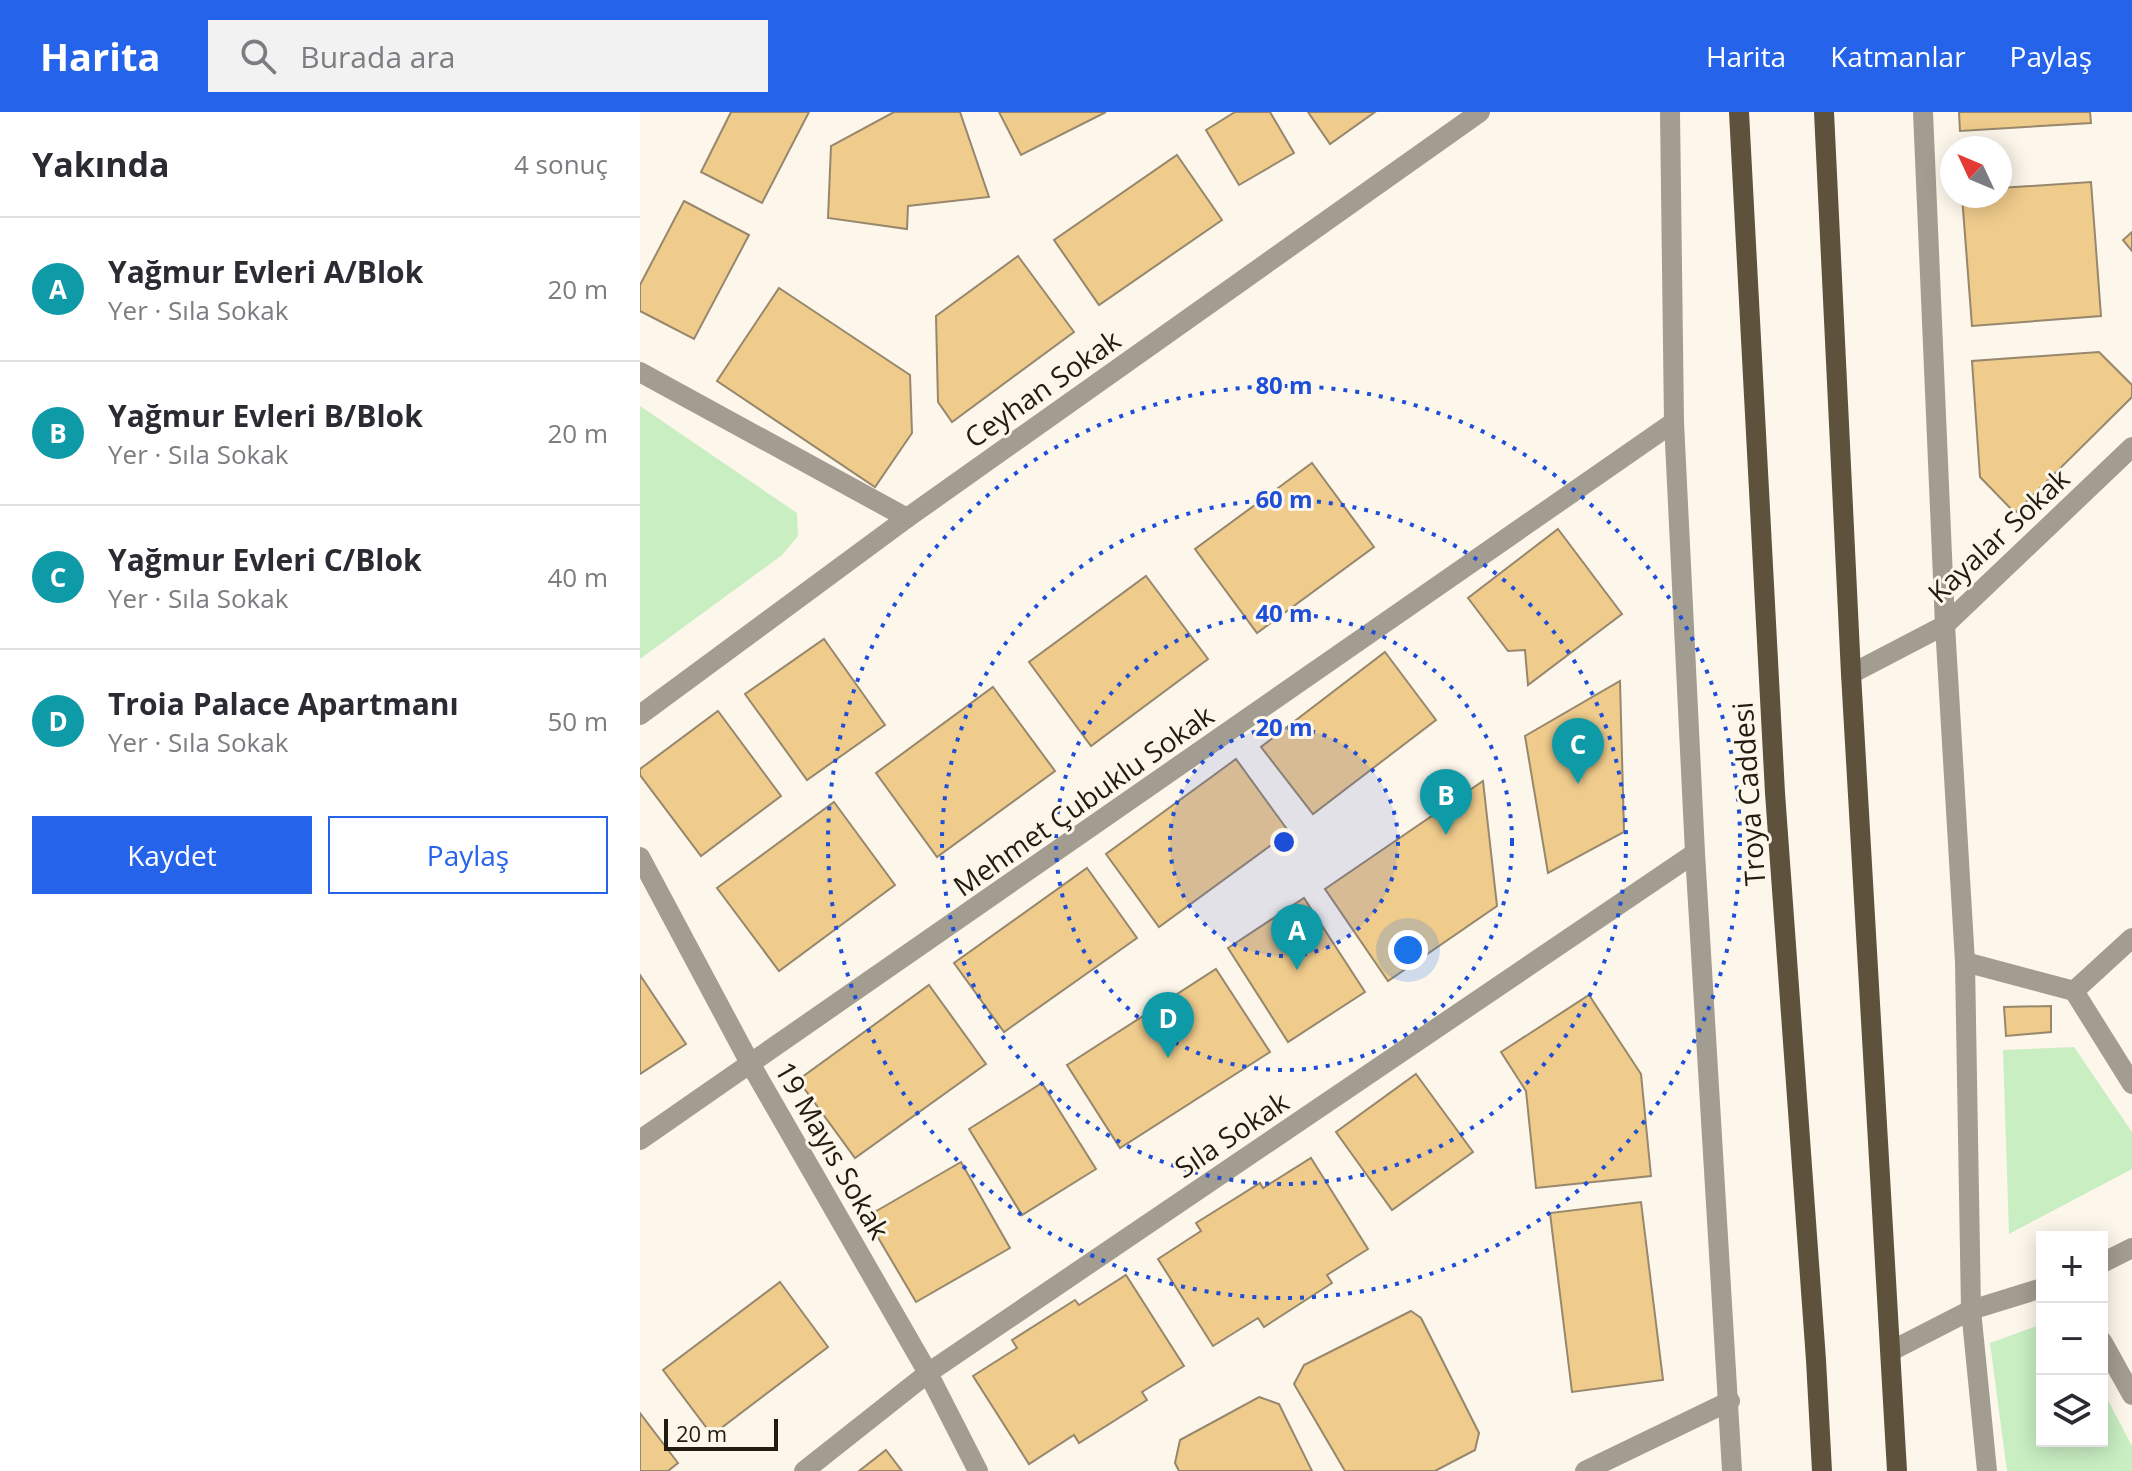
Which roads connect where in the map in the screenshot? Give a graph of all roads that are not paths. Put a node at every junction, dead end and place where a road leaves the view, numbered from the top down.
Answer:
1 (1480, 112) edge
2 (1670, 112) edge
3 (1739, 112) edge
4 (1824, 112) edge
5 (1923, 112) edge
6 (640, 372) edge
7 (1674, 422) junction
8 (2132, 447) edge
9 (907, 518) junction
10 (1945, 625) junction
11 (1851, 674) junction
12 (640, 715) edge
13 (1695, 853) junction
14 (640, 857) edge
15 (2132, 938) edge
16 (1965, 962) junction
17 (2074, 991) junction
18 (751, 1065) junction
19 (2132, 1084) edge
20 (640, 1140) edge
21 (2132, 1248) edge
22 (2108, 1260) edge
23 (2036, 1290) edge
24 (1971, 1310) junction
25 (1891, 1351) junction
26 (2108, 1352) edge
27 (928, 1373) junction
28 (2132, 1395) edge
29 (1730, 1401) junction
30 (804, 1471) edge
31 (978, 1471) edge
32 (1585, 1471) edge
33 (1732, 1471) edge
34 (1822, 1471) edge
35 (1897, 1471) edge
36 (1987, 1471) edge

1 - 9 street, Ceyhan Sokak
2 - 7 street
3 - 34 main road, Troya Caddesi
4 - 11 main road
5 - 10 street
6 - 9 street
7 - 13 street
7 - 18 street, Mehmet Çubuklu Sokak
8 - 10 street, Kayalar Sokak
9 - 12 street, Ceyhan Sokak
10 - 11 street, Kayalar Sokak
10 - 16 street
11 - 25 main road
13 - 27 street, Sıla Sokak
13 - 29 street
14 - 18 street, 19 Mayıs Sokak
15 - 17 street
16 - 17 street
16 - 24 street
17 - 19 street
18 - 20 street, Mehmet Çubuklu Sokak
18 - 27 street, 19 Mayıs Sokak
21 - 22 street
23 - 24 street
24 - 25 street
24 - 36 street
25 - 35 main road
26 - 28 street
27 - 30 street, Sıla Sokak
27 - 31 street, 19 Mayıs Sokak
29 - 32 street
29 - 33 street

